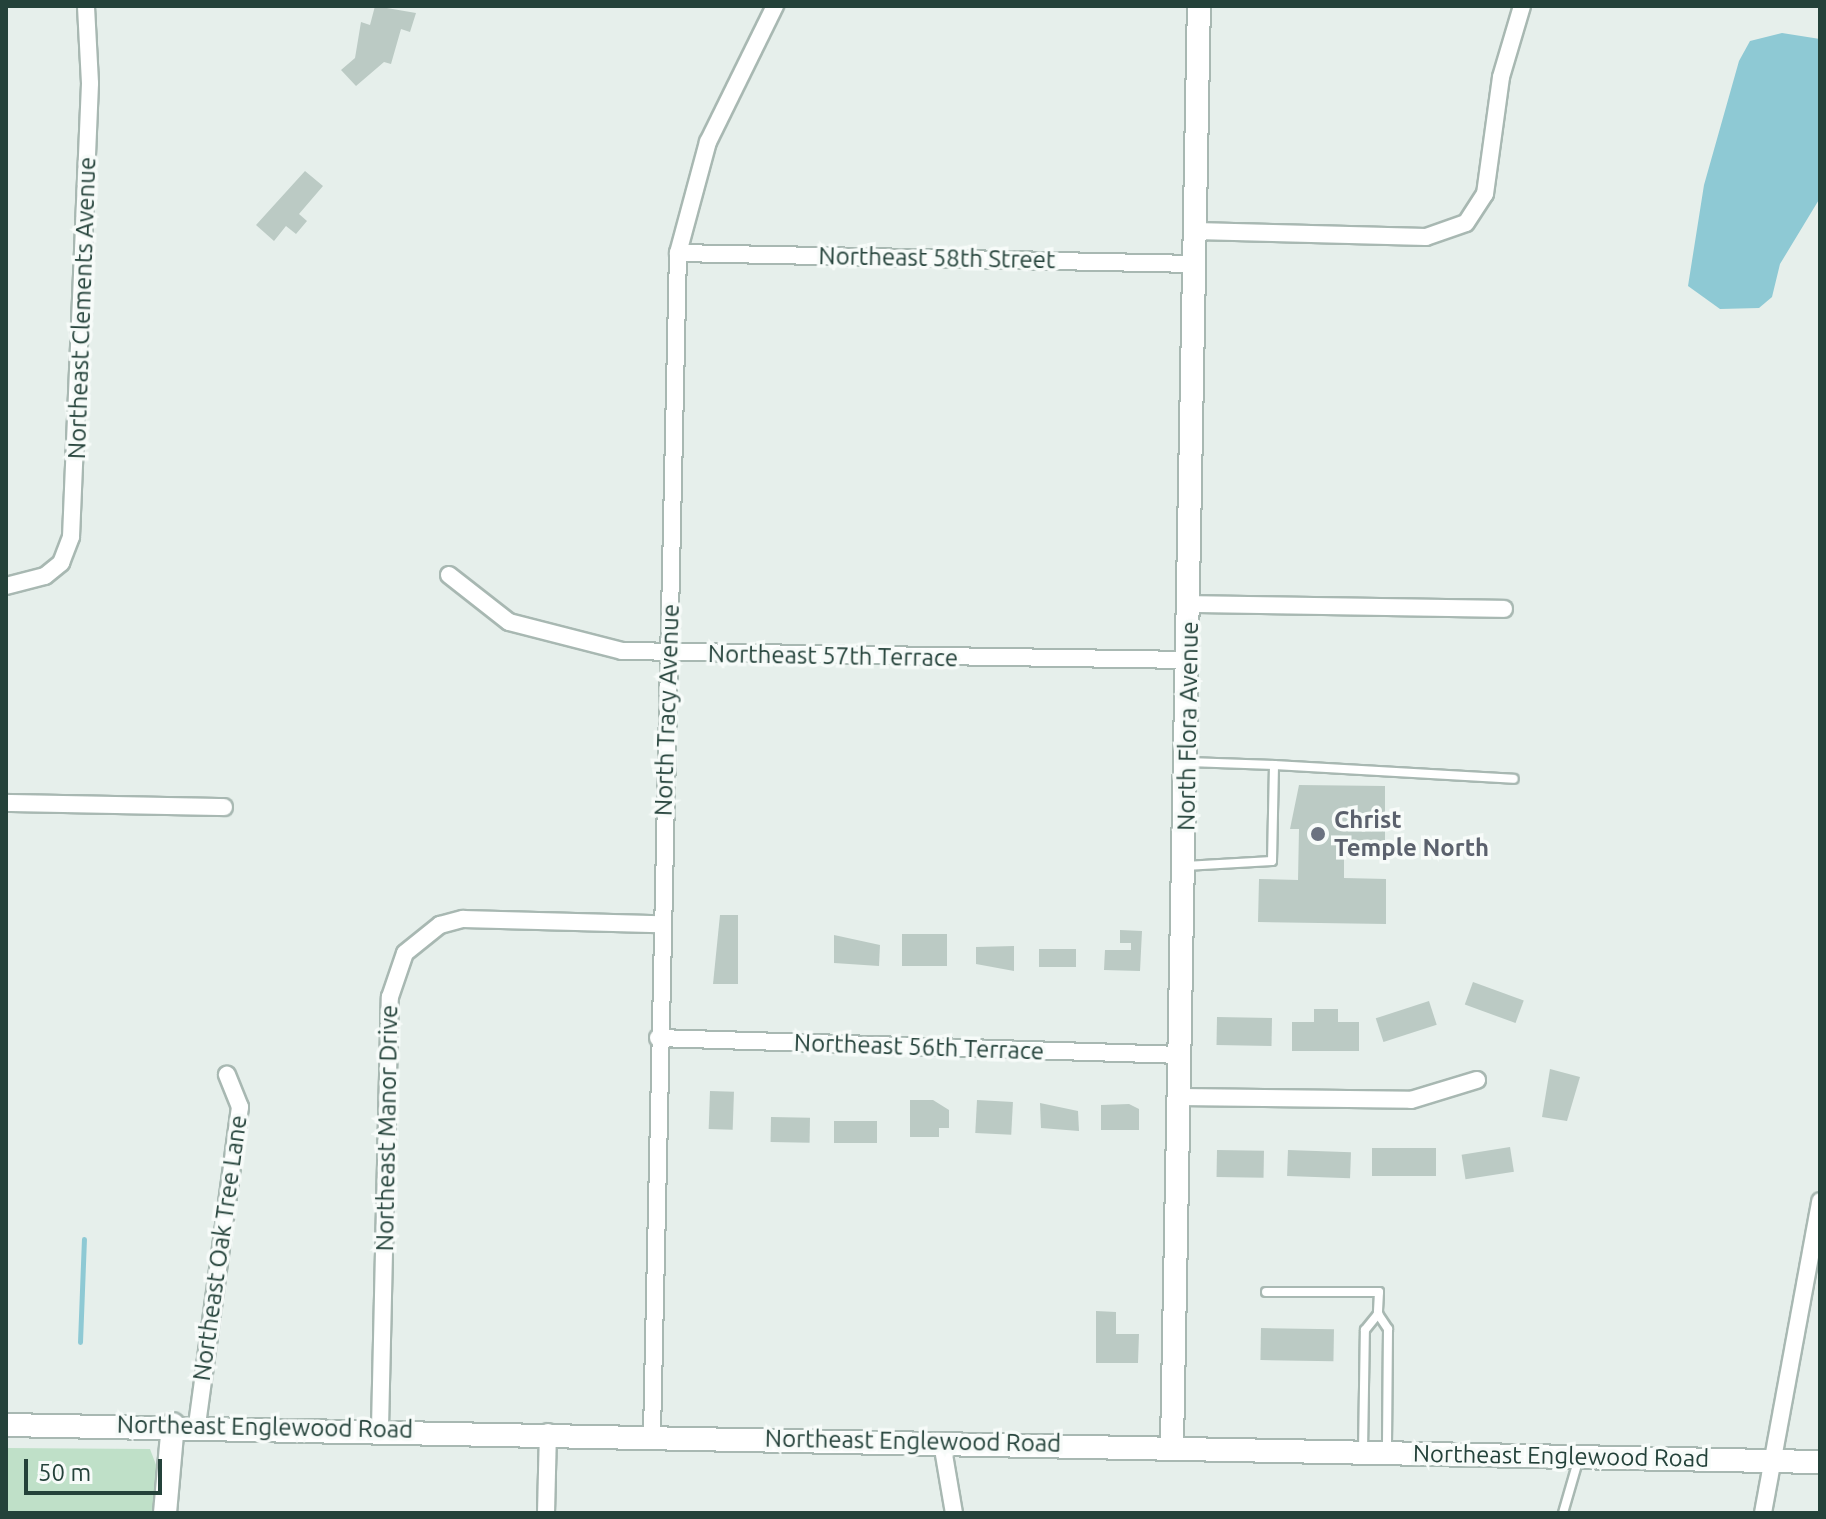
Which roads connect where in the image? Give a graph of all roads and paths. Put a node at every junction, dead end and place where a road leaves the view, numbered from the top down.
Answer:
1 (86, 6) edge
2 (775, 6) edge
3 (1199, 6) edge
4 (1522, 6) edge
5 (1196, 231) junction
6 (678, 253) junction
7 (1196, 264) junction
8 (449, 575) dead end
9 (6, 586) edge
10 (1190, 604) junction
11 (1504, 609) dead end
12 (669, 653) junction
13 (1189, 660) junction
14 (1187, 762) junction
15 (1274, 765) junction
16 (1514, 779) dead end
17 (6, 803) edge
18 (224, 807) dead end
19 (1185, 866) junction
20 (660, 924) junction
21 (658, 1038) junction
22 (1181, 1055) junction
23 (227, 1074) dead end
24 (1477, 1080) dead end
25 (1180, 1097) junction
26 (1820, 1201) edge
27 (1266, 1292) dead end
28 (1378, 1314) junction
29 (173, 1424) junction
30 (6, 1425) edge
31 (197, 1425) junction
32 (380, 1428) junction
33 (548, 1432) junction
34 (652, 1434) junction
35 (942, 1443) junction
36 (1172, 1446) junction
37 (1363, 1451) junction
38 (1387, 1451) junction
39 (1580, 1456) junction
40 (1770, 1461) junction
41 (1820, 1462) edge
42 (165, 1513) edge
43 (546, 1513) edge
44 (954, 1513) edge
45 (1563, 1513) edge
46 (1763, 1513) edge

1 - 9 street, Northeast Clements Avenue
2 - 6 street, North Tracy Avenue
3 - 5 main road, North Flora Avenue
4 - 5 street
5 - 7 main road, North Flora Avenue
6 - 7 street, Northeast 58th Street
6 - 12 street, North Tracy Avenue
7 - 10 main road, North Flora Avenue
8 - 12 street, Northeast 57th Terrace
10 - 11 street
10 - 13 main road, North Flora Avenue
12 - 13 street, Northeast 57th Terrace
12 - 20 street, North Tracy Avenue
13 - 14 main road, North Flora Avenue
14 - 15 lane
14 - 19 main road, North Flora Avenue
15 - 16 lane
15 - 19 lane
17 - 18 street
19 - 22 main road, North Flora Avenue
20 - 21 street, North Tracy Avenue
20 - 32 street, Northeast Manor Drive
21 - 22 street, Northeast 56th Terrace
21 - 34 street, North Tracy Avenue
22 - 25 main road, North Flora Avenue
23 - 31 street, Northeast Oak Tree Lane
24 - 25 street
25 - 36 main road, North Flora Avenue
26 - 40 street
27 - 28 lane
28 - 37 lane
28 - 38 lane
29 - 30 main road, Northeast Englewood Road
29 - 31 main road, Northeast Englewood Road
29 - 42 main road
31 - 32 main road, Northeast Englewood Road
32 - 33 main road, Northeast Englewood Road
33 - 34 main road, Northeast Englewood Road
33 - 43 street
34 - 35 main road, Northeast Englewood Road
35 - 36 main road, Northeast Englewood Road
35 - 44 street
36 - 37 main road, Northeast Englewood Road
37 - 38 main road, Northeast Englewood Road
38 - 39 main road, Northeast Englewood Road
39 - 40 main road, Northeast Englewood Road
39 - 45 lane
40 - 41 main road, Northeast Englewood Road
40 - 46 street

